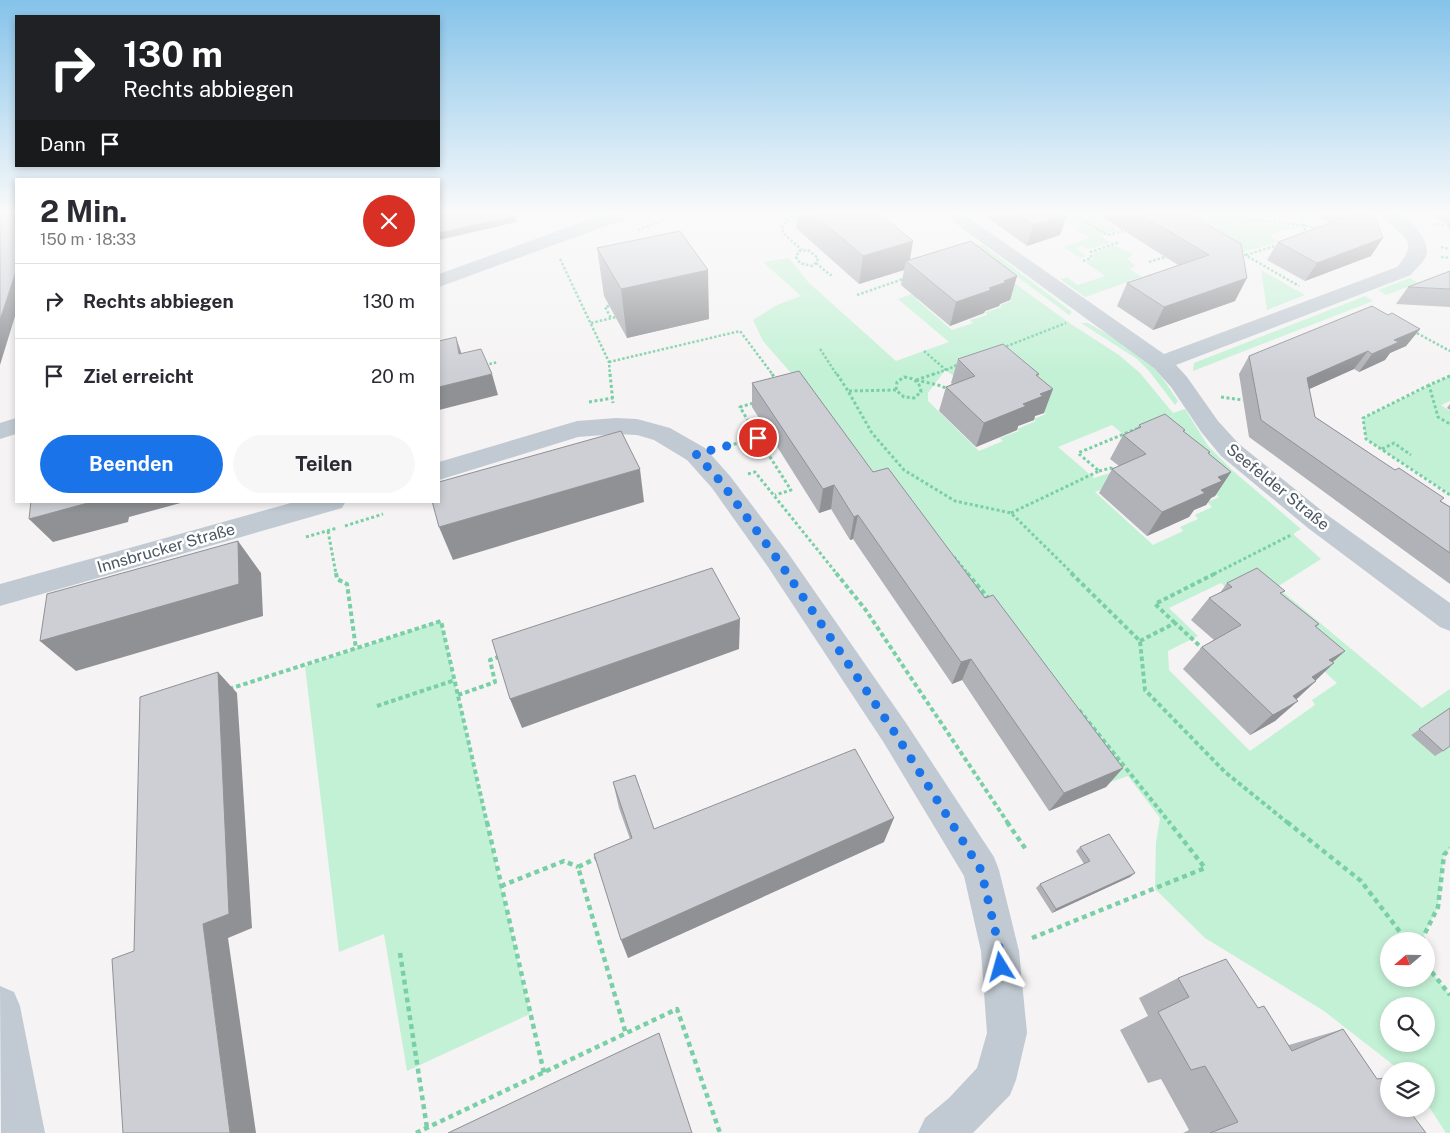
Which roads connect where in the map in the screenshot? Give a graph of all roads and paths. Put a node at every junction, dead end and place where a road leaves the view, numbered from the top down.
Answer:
1 (469, 268) edge
2 (564, 268) edge
3 (822, 268) edge
4 (1027, 268) edge
5 (1267, 268) edge
6 (1407, 268) edge
7 (832, 274) dead end
8 (907, 278) edge
9 (440, 281) edge
10 (857, 295) dead end
11 (1325, 302) junction
12 (610, 306) edge
13 (613, 312) edge
14 (608, 313) junction
15 (1091, 314) junction
16 (616, 317) edge
17 (611, 318) junction
18 (591, 323) junction
19 (820, 349) dead end
20 (998, 349) edge
21 (924, 351) dead end
22 (498, 362) dead end
23 (610, 362) junction
24 (963, 363) edge
25 (1162, 363) junction
26 (481, 366) edge
27 (946, 370) junction
28 (1450, 376) edge
29 (916, 380) junction
30 (1429, 385) junction
31 (781, 386) edge
32 (896, 390) junction
33 (848, 392) junction
34 (955, 395) edge
35 (756, 403) edge
36 (1194, 405) junction
37 (1450, 424) edge
38 (15, 426) edge
39 (616, 426) junction
40 (0, 431) edge
41 (758, 438) junction
42 (1382, 449) junction
43 (696, 454) junction
44 (1410, 455) dead end
45 (440, 471) edge
46 (1100, 471) junction
47 (1117, 474) edge
48 (721, 482) junction
49 (775, 495) junction
50 (1450, 495) edge
51 (326, 503) edge
52 (1011, 514) junction
53 (1317, 521) junction
54 (328, 531) dead end
55 (949, 551) edge
56 (0, 595) edge
57 (992, 604) edge
58 (1450, 619) edge
59 (1175, 623) junction
60 (1140, 641) junction
61 (1210, 648) edge
62 (356, 649) junction
63 (506, 654) edge
64 (455, 680) junction
65 (227, 690) dead end
66 (458, 695) junction
67 (1073, 702) edge
68 (377, 706) dead end
69 (1450, 848) edge
70 (1027, 851) dead end
71 (606, 854) edge
72 (578, 867) junction
73 (501, 886) junction
74 (1400, 932) edge
75 (1426, 932) edge
76 (1000, 951) junction
77 (400, 954) dead end
78 (1435, 976) edge
79 (1450, 995) edge
80 (0, 1006) edge
81 (626, 1034) junction
82 (544, 1073) junction
83 (426, 1128) junction
84 (23, 1133) edge
85 (416, 1133) edge
86 (720, 1133) edge
87 (940, 1133) edge

1 - 9 street
2 - 18 path
3 - 7 path
4 - 15 street, Seefelder Straße
5 - 11 path
6 - 11 street
8 - 10 path
11 - 25 street
12 - 14 path
13 - 14 path
14 - 17 path
15 - 20 path
15 - 25 street, Seefelder Straße
16 - 17 path
17 - 18 path
18 - 23 path
19 - 33 path
21 - 27 path
22 - 26 path
23 - 31 path
23 - 39 path
24 - 27 path
25 - 36 street, Seefelder Straße
27 - 29 path
28 - 30 path
29 - 32 path
29 - 32 path
29 - 34 path
30 - 37 path
30 - 42 path
32 - 33 path
33 - 52 path
35 - 41 path
36 - 46 path
36 - 53 street, Seefelder Straße
38 - 40 street
39 - 43 street
39 - 45 street
41 - 43 path
41 - 49 path
42 - 44 path
42 - 50 path
43 - 48 street
46 - 47 path
46 - 52 path
48 - 49 path
48 - 76 street
49 - 70 path
51 - 56 street, Innsbrucker Straße
52 - 60 path
53 - 58 street, Seefelder Straße
53 - 59 path
54 - 62 path
55 - 57 path
59 - 60 path
59 - 61 path
60 - 74 path
62 - 64 path
62 - 65 path
63 - 66 path
64 - 66 path
64 - 68 path
66 - 73 path
67 - 76 path
69 - 75 path
71 - 72 path
72 - 73 path
72 - 81 path
73 - 82 path
76 - 87 street
77 - 83 path
78 - 79 path
80 - 84 street
81 - 82 path
81 - 86 path
82 - 83 path
83 - 85 path

